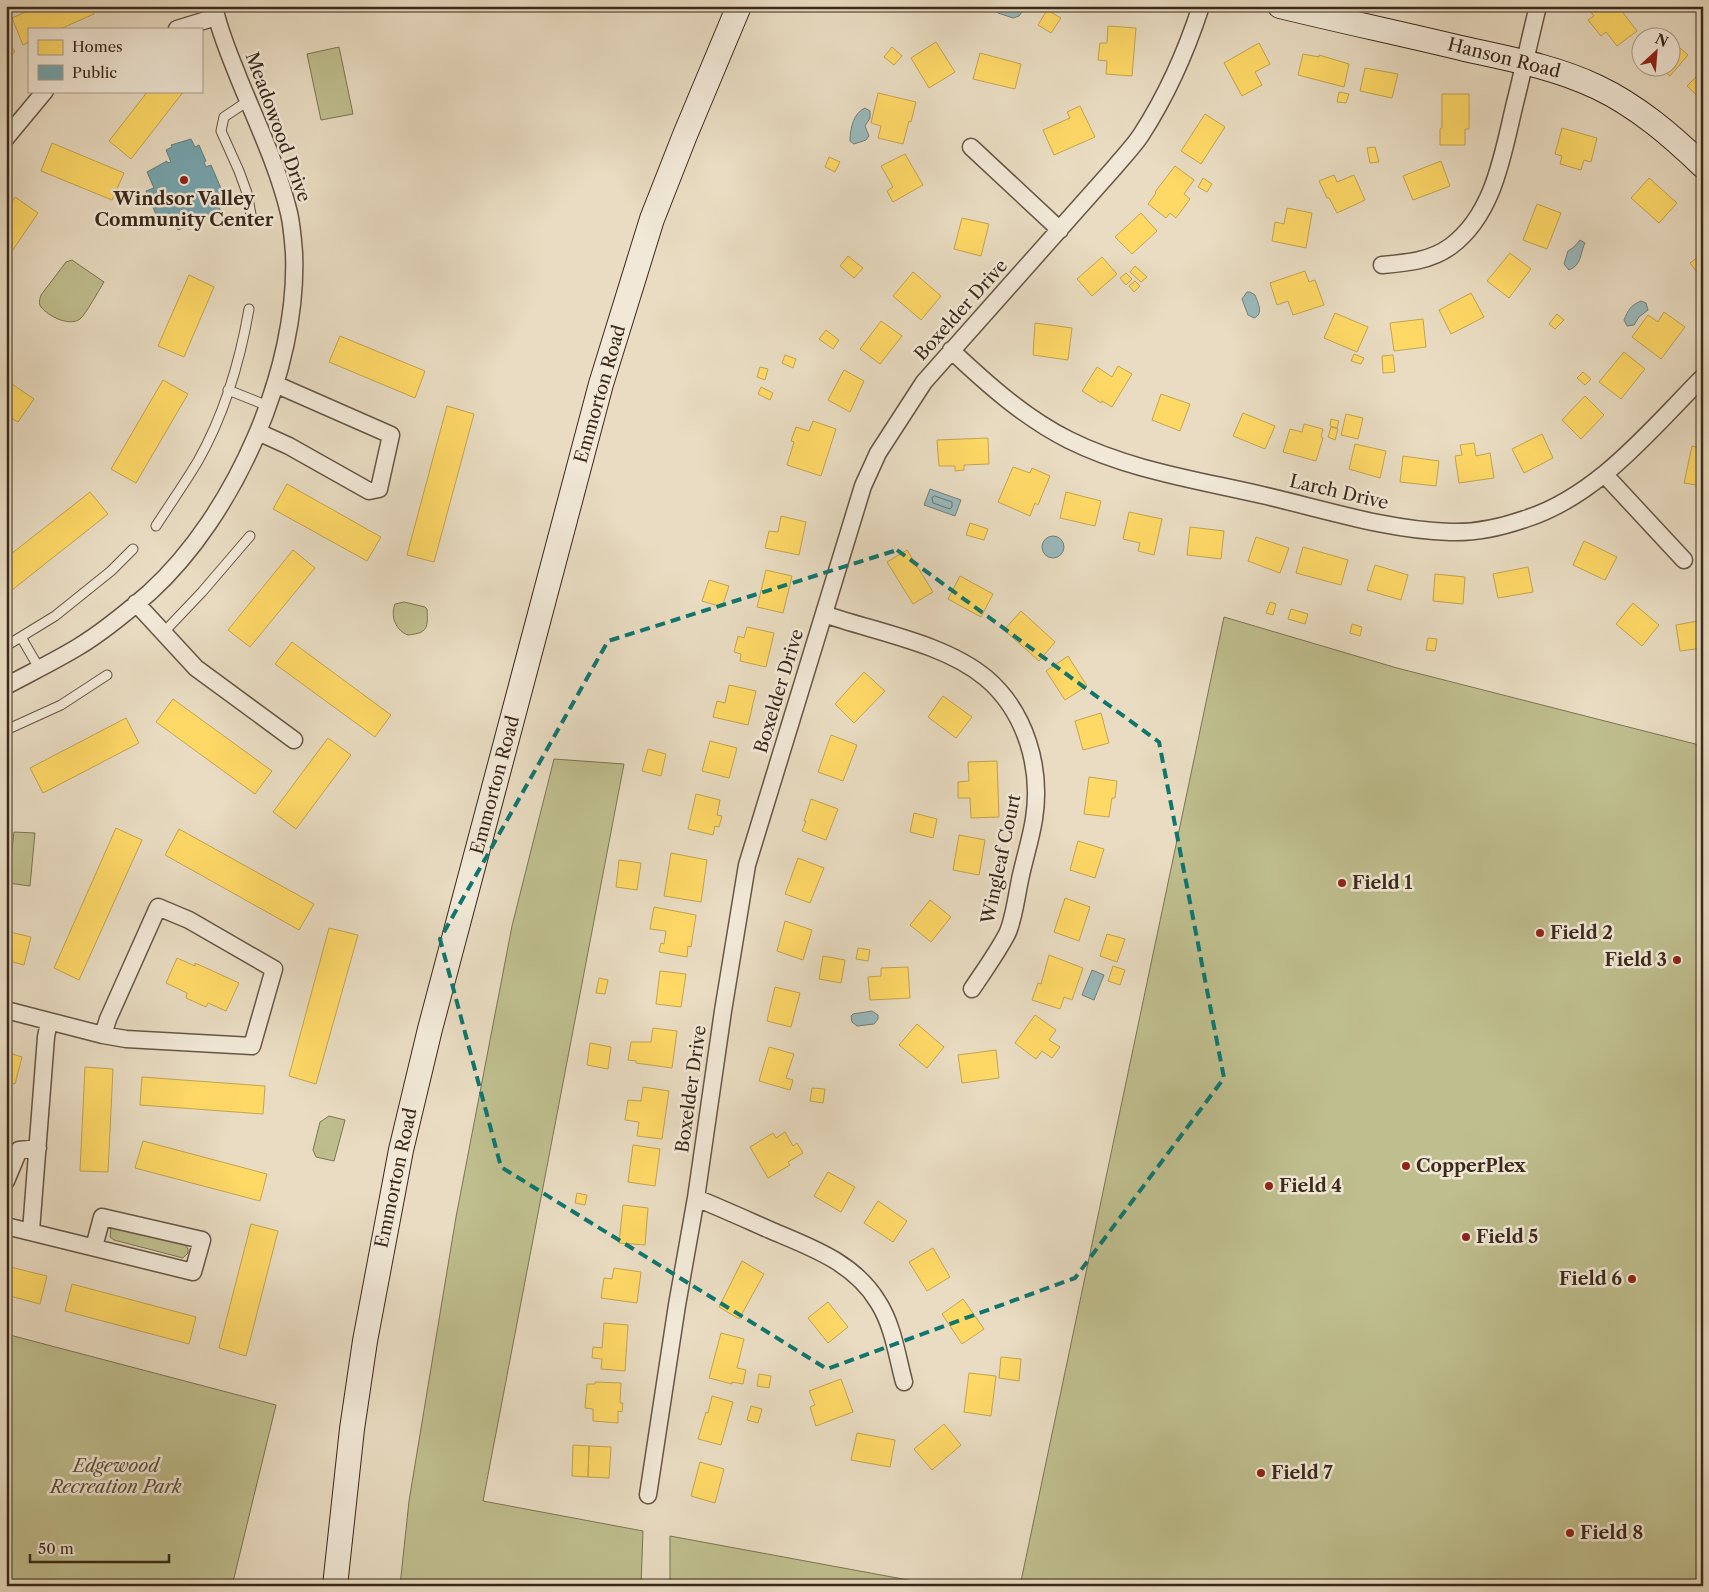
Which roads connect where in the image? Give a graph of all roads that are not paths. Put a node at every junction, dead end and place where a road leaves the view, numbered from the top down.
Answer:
1 (739, 6) edge
2 (1200, 6) edge
3 (1280, 6) edge
4 (1538, 6) edge
5 (215, 12) edge
6 (179, 28) edge
7 (1525, 62) junction
8 (44, 92) edge
9 (248, 101) junction
10 (6, 138) edge
11 (970, 147) dead end
12 (1703, 166) edge
13 (252, 220) dead end
14 (1060, 230) junction
15 (1382, 265) dead end
16 (249, 309) dead end
17 (951, 350) junction
18 (1703, 377) edge
19 (275, 384) junction
20 (228, 390) junction
21 (268, 406) junction
22 (258, 432) junction
23 (1605, 475) junction
24 (156, 526) dead end
25 (250, 536) dead end
26 (132, 549) dead end
27 (1684, 560) dead end
28 (136, 603) junction
29 (824, 614) junction
30 (164, 632) junction
31 (21, 637) junction
32 (6, 646) edge
33 (39, 668) junction
34 (107, 675) dead end
35 (6, 686) edge
36 (6, 730) edge
37 (294, 740) dead end
38 (972, 989) dead end
39 (6, 1010) edge
40 (48, 1022) junction
41 (103, 1035) junction
42 (38, 1148) junction
43 (6, 1181) edge
44 (696, 1198) junction
45 (6, 1226) edge
46 (31, 1231) junction
47 (94, 1247) junction
48 (904, 1382) dead end
49 (648, 1495) dead end
50 (335, 1586) edge

1 - 50 main road, Emmorton Road
2 - 14 street, Boxelder Drive
3 - 7 main road, Hanson Road
4 - 7 street
5 - 6 street
5 - 9 street, Meadowood Drive
7 - 12 main road, Hanson Road
7 - 15 street
8 - 10 street
9 - 13 lane
9 - 19 street, Meadowood Drive
11 - 14 street
14 - 17 street, Boxelder Drive
16 - 20 lane
17 - 23 street, Larch Drive
17 - 29 street, Boxelder Drive
18 - 23 street, Larch Drive
19 - 21 street, Meadowood Drive
19 - 22 street
20 - 21 lane
20 - 24 lane
21 - 22 street, Meadowood Drive
22 - 28 street, Meadowood Drive
23 - 27 street
25 - 30 lane
26 - 31 lane
28 - 30 street
28 - 33 street, Meadowood Drive
29 - 38 street, Wingleaf Court
29 - 44 street, Boxelder Drive
30 - 37 street
31 - 32 lane
31 - 33 lane
33 - 35 street, Meadowood Drive
34 - 36 lane
39 - 40 street
40 - 41 street
40 - 42 street
41 - 41 street
42 - 43 street
42 - 46 street
44 - 48 street
44 - 49 street, Boxelder Drive
45 - 46 street
46 - 47 street
47 - 47 street

